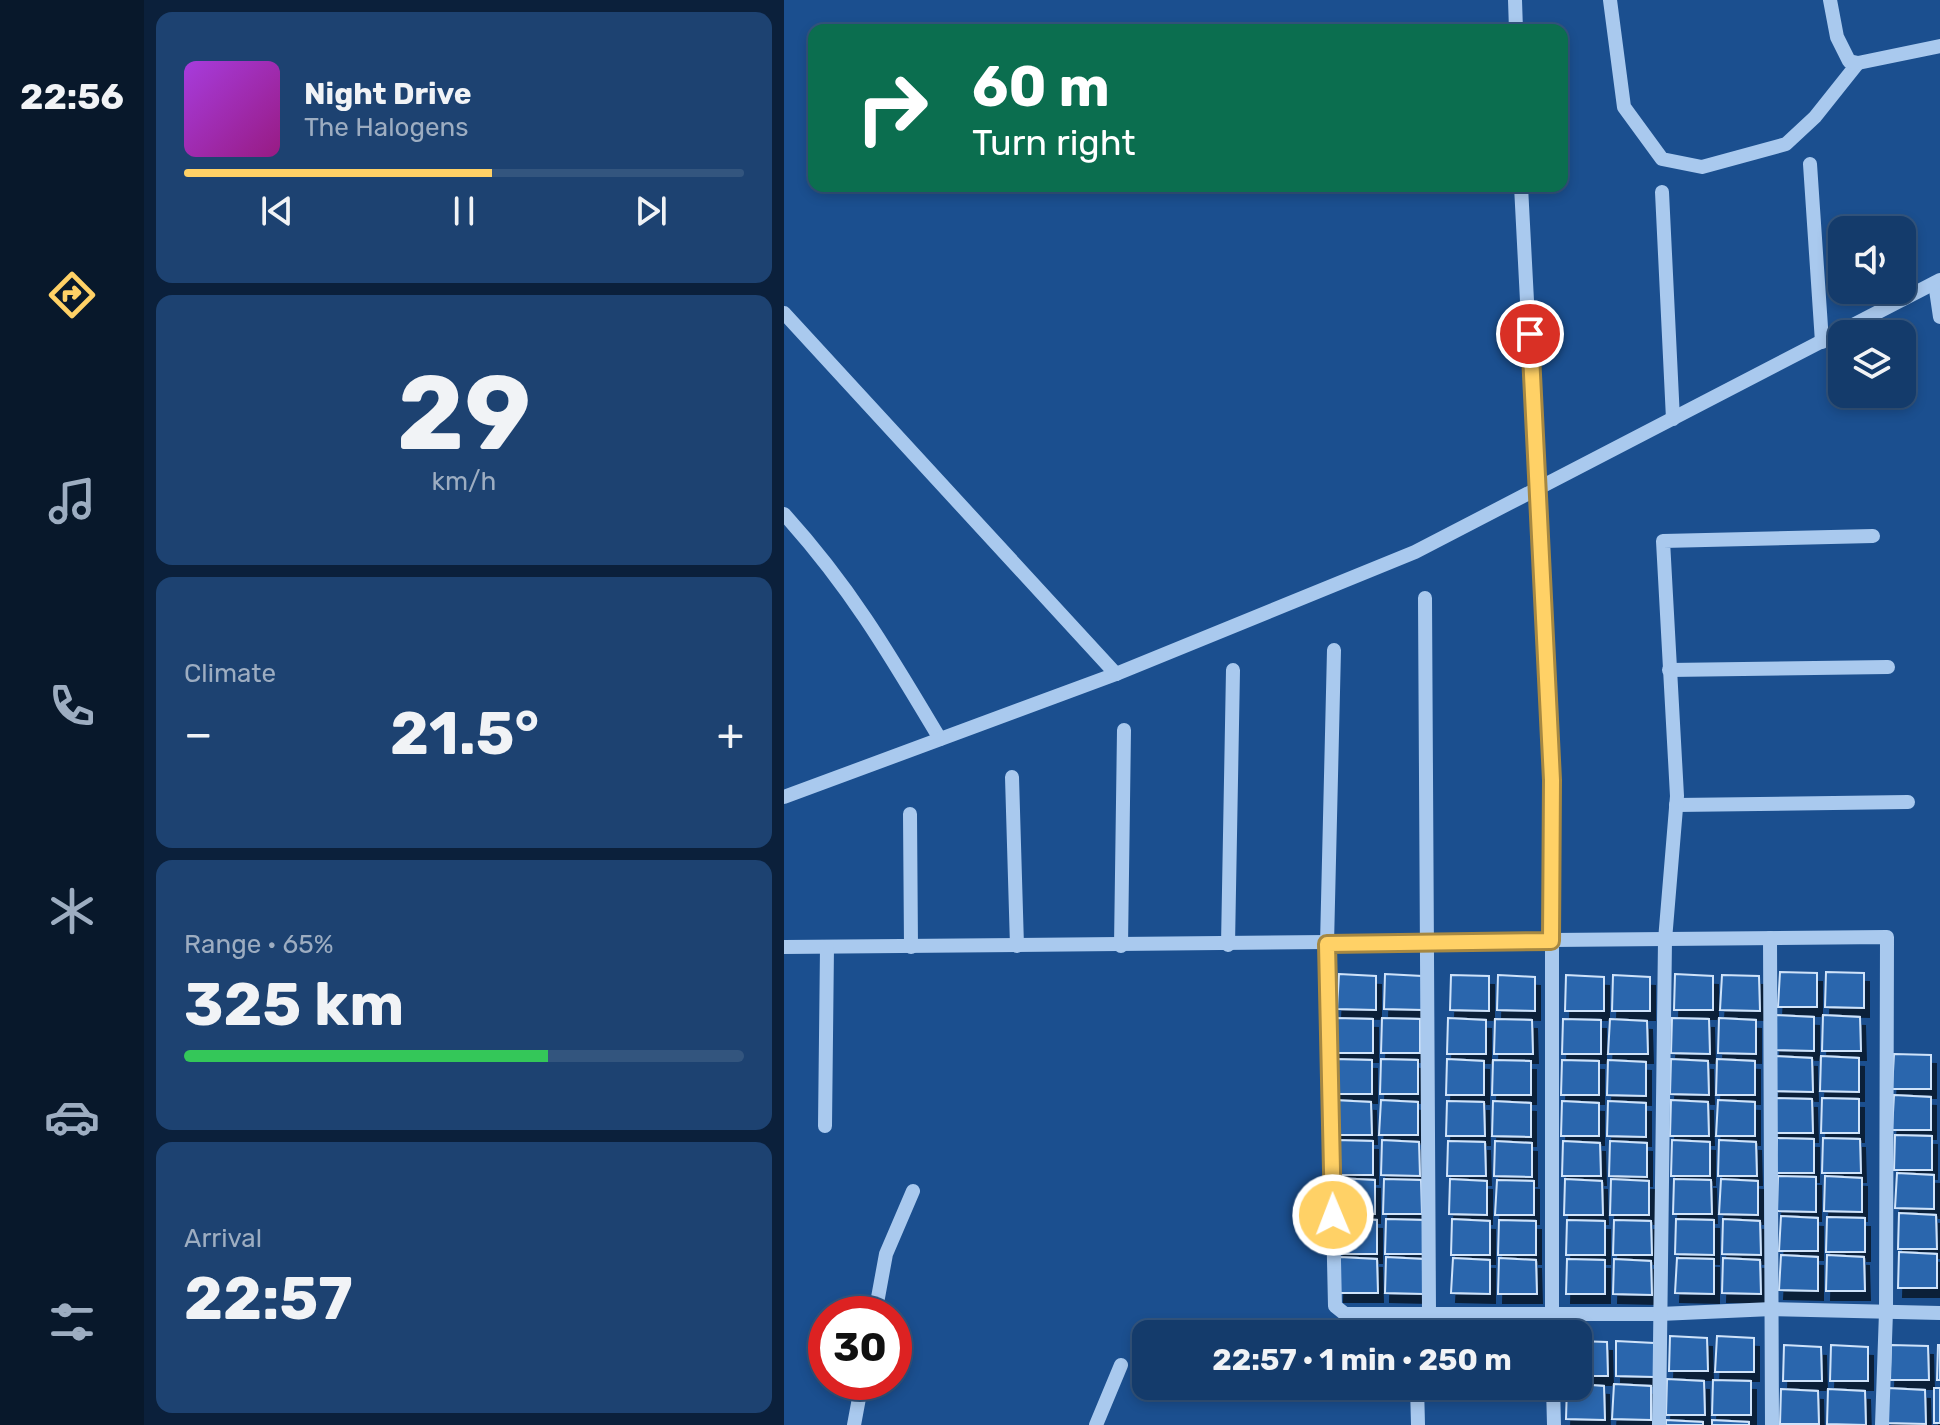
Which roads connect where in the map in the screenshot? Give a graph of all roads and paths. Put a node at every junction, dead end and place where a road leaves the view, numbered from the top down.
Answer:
1 (1515, 0) edge
2 (1610, 0) edge
3 (1830, 0) edge
4 (1516, 24) edge
5 (1940, 46) edge
6 (1858, 63) junction
7 (1810, 164) dead end
8 (1521, 192) edge
9 (1662, 192) dead end
10 (1938, 281) edge
11 (784, 313) edge
12 (1940, 317) edge
13 (1822, 342) junction
14 (1673, 419) junction
15 (1539, 488) junction
16 (784, 514) edge
17 (1873, 536) dead end
18 (1425, 598) dead end
19 (1334, 650) dead end
20 (1888, 667) dead end
21 (1233, 670) dead end
22 (1669, 670) junction
23 (1116, 674) junction
24 (1124, 730) dead end
25 (940, 739) junction
26 (1012, 777) dead end
27 (784, 797) edge
28 (1908, 802) dead end
29 (1676, 805) junction
30 (910, 814) dead end
31 (1770, 938) junction
32 (1665, 940) junction
33 (1551, 941) junction
34 (1427, 943) junction
35 (1327, 944) junction
36 (1228, 945) junction
37 (1017, 946) junction
38 (1121, 946) junction
39 (784, 947) edge
40 (827, 947) junction
41 (911, 947) junction
42 (825, 1126) dead end
43 (913, 1191) dead end
44 (878, 1296) edge
45 (1772, 1309) junction
46 (1886, 1312) junction
47 (1423, 1313) junction
48 (1551, 1313) junction
49 (1940, 1313) edge
50 (1660, 1314) junction
51 (1421, 1320) edge
52 (1551, 1320) edge
53 (1121, 1365) dead end
54 (859, 1400) edge
55 (1417, 1400) edge
56 (1553, 1400) edge
57 (854, 1425) edge
58 (1096, 1425) edge
59 (1418, 1425) edge
60 (1554, 1425) edge
61 (1659, 1425) edge
62 (1772, 1425) edge
63 (1882, 1425) edge

1 - 4 street
2 - 6 street
3 - 6 street
5 - 6 street
7 - 13 street
8 - 15 street
9 - 14 street
10 - 12 street
10 - 13 street
11 - 23 street
13 - 14 street
14 - 15 street
15 - 23 street
15 - 33 street
16 - 25 street
17 - 22 street
18 - 34 street
19 - 35 street
20 - 22 street
21 - 36 street
22 - 29 street
23 - 25 street
24 - 38 street
25 - 27 street
26 - 37 street
28 - 29 street
29 - 32 street
30 - 41 street
31 - 32 street
31 - 45 street
31 - 46 street
32 - 33 street
32 - 50 street
33 - 34 street
33 - 48 street
34 - 35 street
34 - 47 street
35 - 36 street
35 - 47 street
36 - 38 street
37 - 38 street
37 - 41 street
39 - 40 street
40 - 41 street
40 - 42 street
43 - 44 street
45 - 46 street
45 - 50 street
45 - 62 street
46 - 49 street
46 - 63 street
47 - 48 street
47 - 51 street
48 - 50 street
48 - 52 street
50 - 61 street
53 - 58 street
54 - 57 street
55 - 59 street
56 - 60 street

